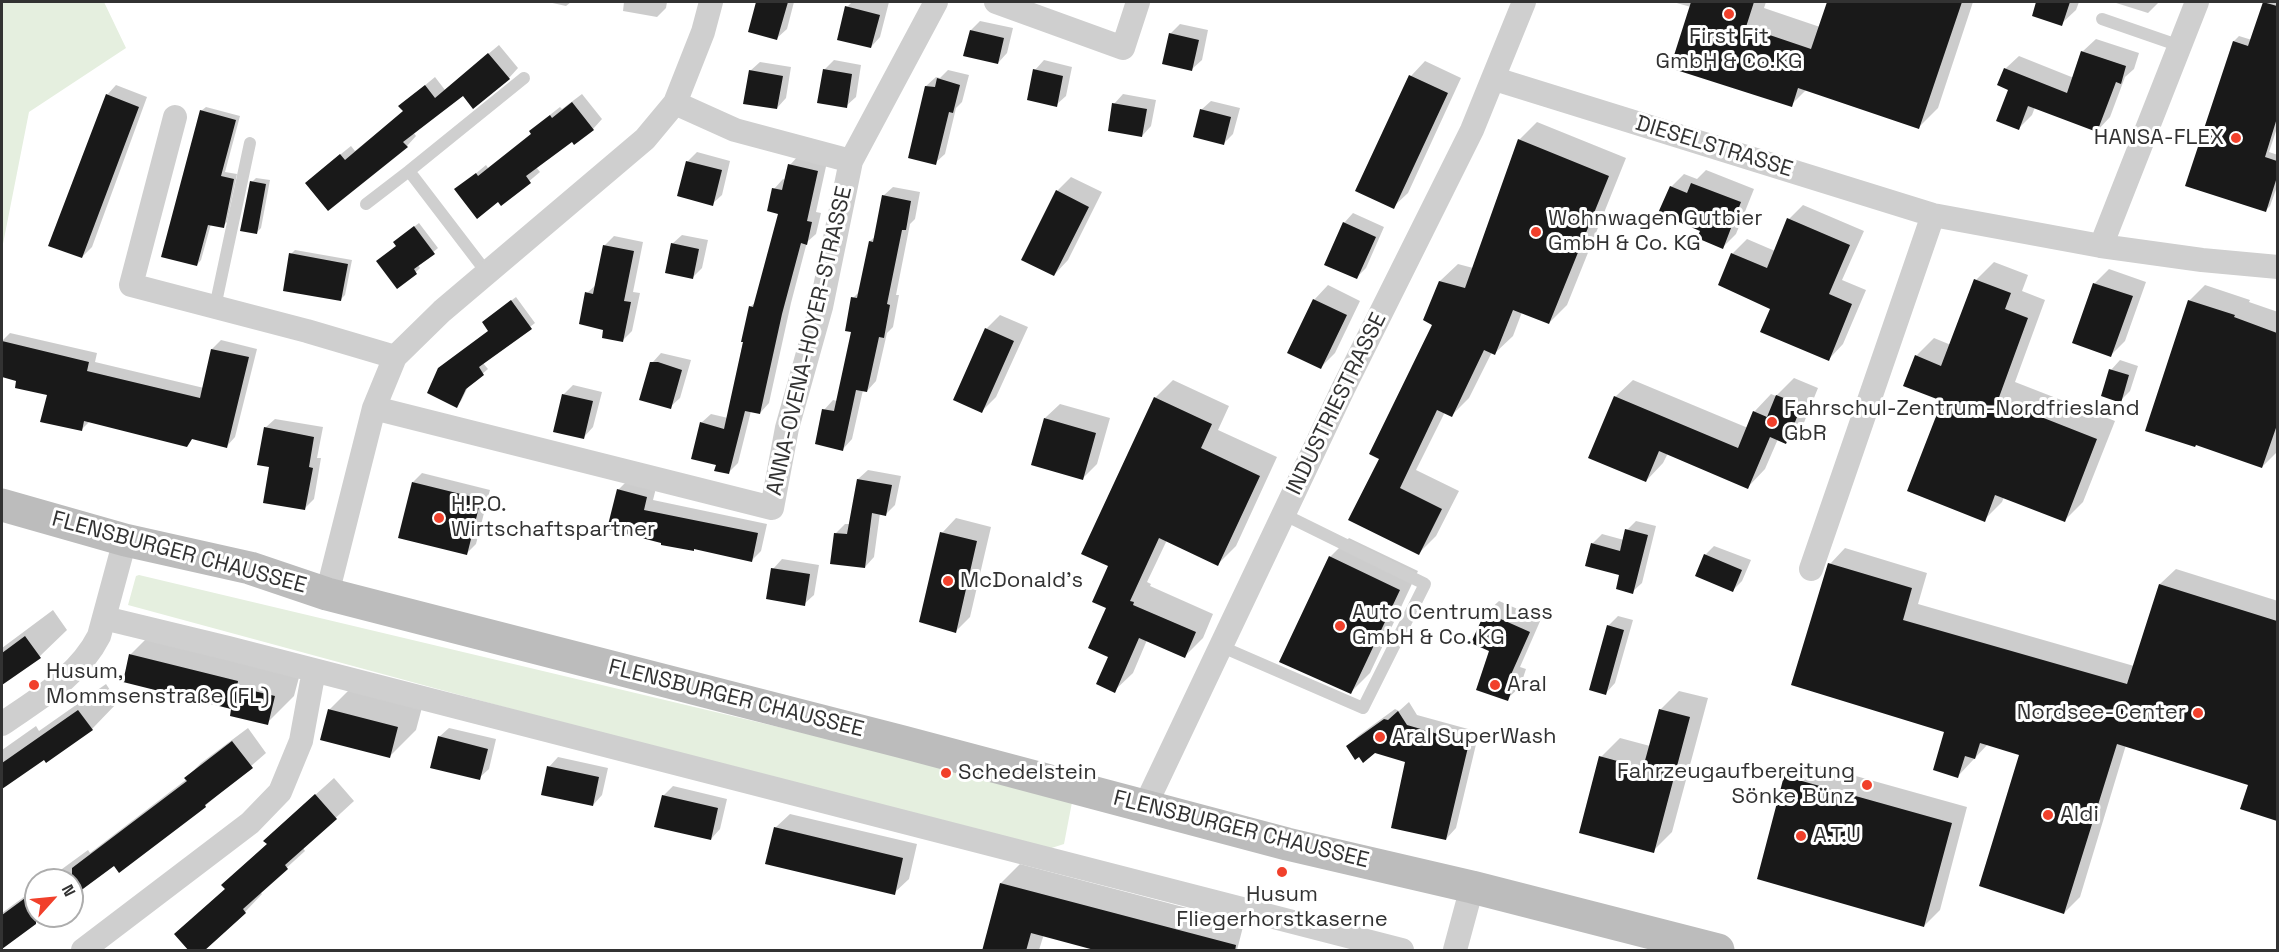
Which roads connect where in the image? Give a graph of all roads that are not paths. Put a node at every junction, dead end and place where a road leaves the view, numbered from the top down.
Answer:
1 (711, 2) edge
2 (936, 2) edge
3 (996, 2) edge
4 (1138, 2) edge
5 (1524, 2) edge
6 (2197, 2) edge
7 (2102, 19) dead end
8 (2180, 46) junction
9 (524, 78) dead end
10 (1495, 79) junction
11 (675, 103) junction
12 (175, 117) dead end
13 (250, 143) dead end
14 (851, 160) junction
15 (409, 171) junction
16 (366, 204) dead end
17 (1933, 215) junction
18 (2101, 246) junction
19 (2277, 267) edge
20 (487, 273) junction
21 (215, 307) junction
22 (395, 357) junction
23 (374, 408) junction
24 (2, 504) edge
25 (1283, 514) junction
26 (125, 540) junction
27 (1811, 569) dead end
28 (327, 594) junction
29 (104, 618) junction
30 (1220, 646) junction
31 (314, 670) junction
32 (2, 724) edge
33 (1145, 806) junction
34 (1472, 887) junction
35 (83, 951) edge
36 (1402, 951) edge
37 (1455, 951) edge
38 (1718, 951) edge

1 - 11 street
2 - 14 street, ANNA-OVENA-HOYER-STRASSE
3 - 4 street
5 - 10 street, INDUSTRIESTRASSE
6 - 8 street
7 - 8 lane
8 - 18 street
9 - 15 lane
10 - 17 street, DIESELSTRASSE
10 - 25 street, INDUSTRIESTRASSE
11 - 14 street, ANNA-OVENA-HOYER-STRASSE
11 - 20 street
12 - 21 street
13 - 21 lane
14 - 23 street, ANNA-OVENA-HOYER-STRASSE
15 - 16 lane
15 - 20 lane
17 - 18 street, DIESELSTRASSE
17 - 27 street
18 - 19 street, DIESELSTRASSE
20 - 22 street
21 - 22 street
22 - 23 street
23 - 28 street
24 - 26 main road, FLENSBURGER CHAUSSEE
25 - 30 street, INDUSTRIESTRASSE
25 - 30 lane
26 - 28 main road, FLENSBURGER CHAUSSEE
26 - 29 street
28 - 33 main road, FLENSBURGER CHAUSSEE
29 - 31 street
29 - 32 street
30 - 33 street, INDUSTRIESTRASSE
31 - 35 street
31 - 36 street
33 - 34 main road, FLENSBURGER CHAUSSEE
34 - 37 street
34 - 38 main road, FLENSBURGER CHAUSSEE

